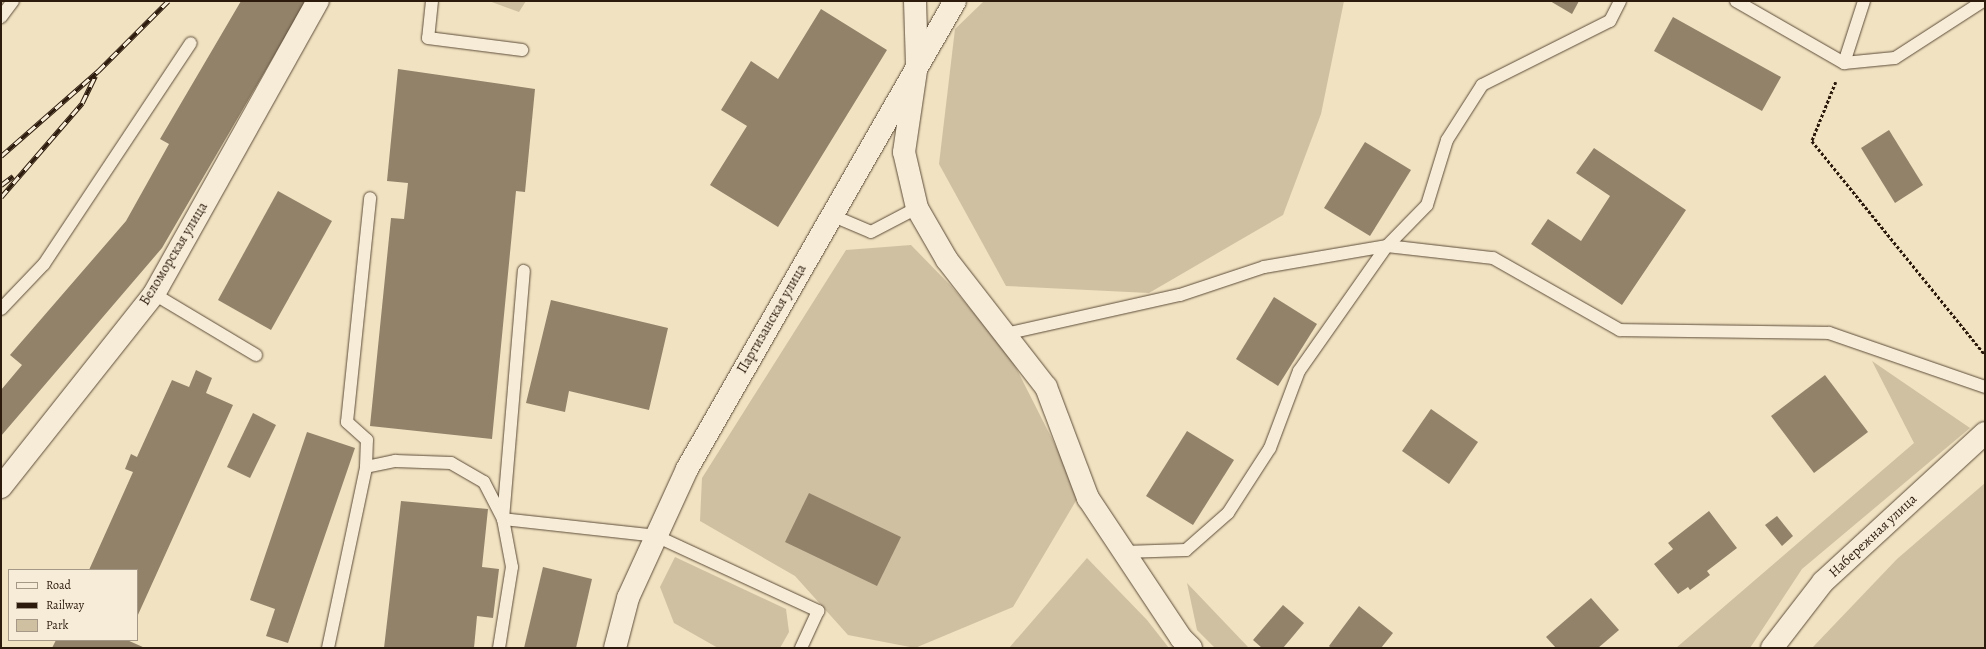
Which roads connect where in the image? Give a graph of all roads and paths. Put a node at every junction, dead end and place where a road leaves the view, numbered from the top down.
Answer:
1 (13, 1) edge
2 (318, 1) edge
3 (432, 1) edge
4 (916, 1) edge
5 (955, 1) edge
6 (1620, 1) edge
7 (1736, 1) edge
8 (1864, 1) edge
9 (1983, 1) edge
10 (1, 16) edge
11 (191, 43) dead end
12 (522, 50) dead end
13 (1844, 63) junction
14 (917, 64) junction
15 (370, 198) dead end
16 (917, 208) junction
17 (831, 215) junction
18 (1387, 246) junction
19 (524, 271) dead end
20 (154, 294) junction
21 (1, 309) edge
22 (1005, 334) junction
23 (256, 355) dead end
24 (1985, 355) edge
25 (1985, 387) edge
26 (1985, 433) edge
27 (366, 467) junction
28 (1, 487) edge
29 (503, 519) junction
30 (656, 536) junction
31 (1124, 552) junction
32 (328, 648) edge
33 (499, 648) edge
34 (615, 648) edge
35 (801, 648) edge
36 (1191, 648) edge
37 (1772, 648) edge

1 - 10 lane
2 - 20 street, Беломорская улица
3 - 12 lane
4 - 14 street
5 - 14 street, Партизанская улица
6 - 18 lane
7 - 13 lane
8 - 13 lane
9 - 13 lane
11 - 21 lane
13 - 24 path
14 - 16 street
14 - 17 street, Партизанская улица
15 - 27 lane
16 - 17 lane
16 - 22 street
17 - 30 street, Партизанская улица
18 - 22 lane
18 - 25 lane
18 - 31 lane
19 - 29 lane
20 - 23 lane
20 - 28 street, Беломорская улица
22 - 31 street
26 - 37 street, Набережная улица
27 - 29 lane
27 - 32 lane
29 - 30 lane
29 - 33 lane
30 - 34 street, Партизанская улица
30 - 35 lane
31 - 36 street

